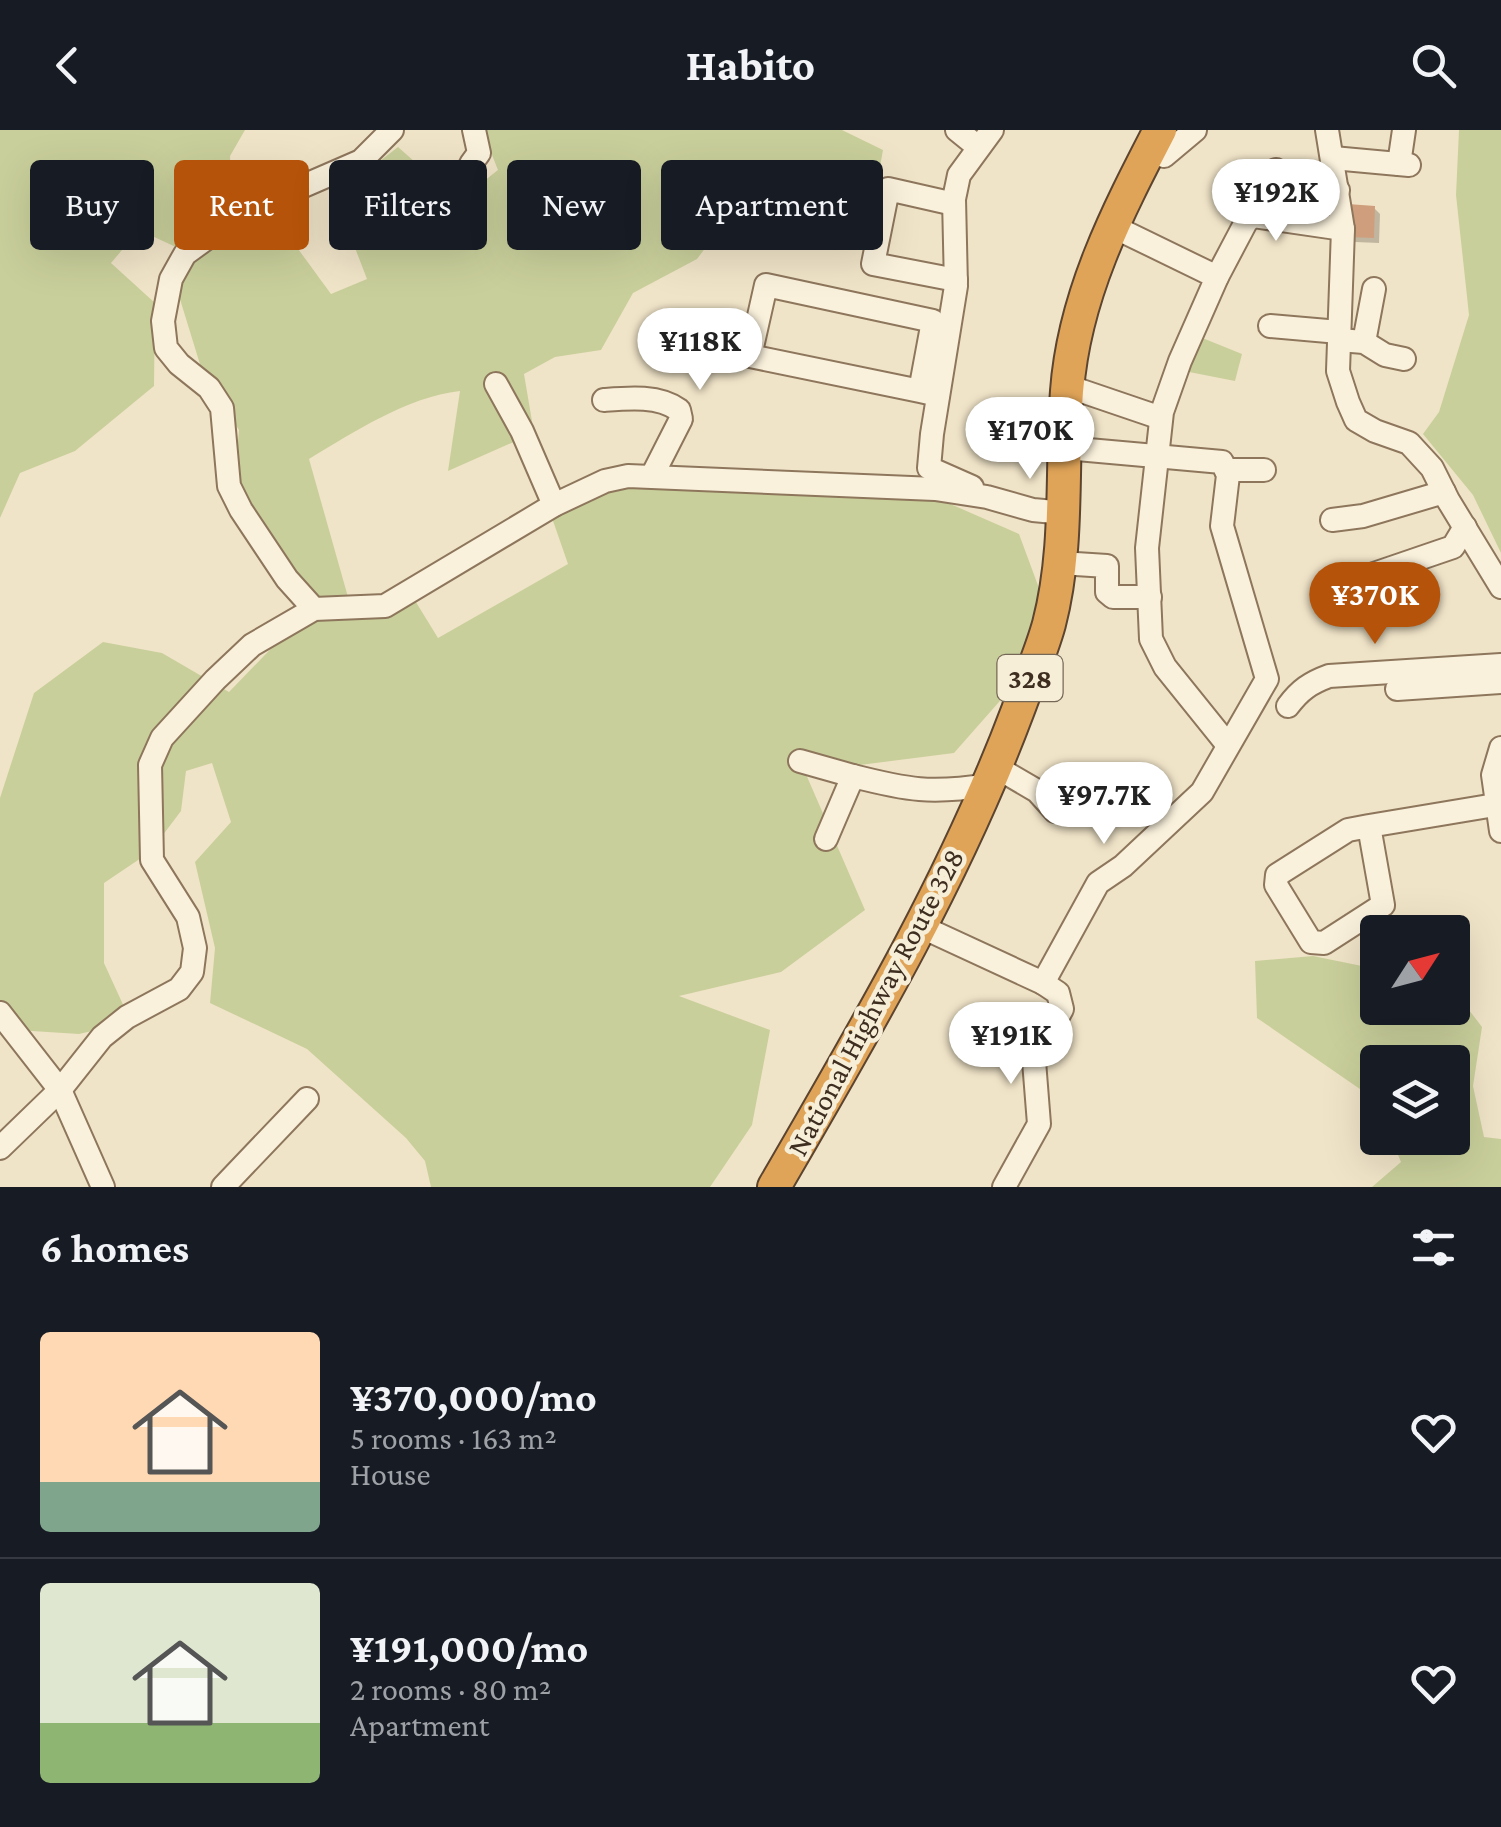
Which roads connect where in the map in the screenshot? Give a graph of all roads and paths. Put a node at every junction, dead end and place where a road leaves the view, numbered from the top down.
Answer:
1 (392, 130) edge
2 (474, 130) edge
3 (957, 130) edge
4 (1195, 130) edge
5 (1404, 130) edge
6 (985, 138) edge
7 (1334, 139) edge
8 (1155, 140) edge
9 (474, 160) edge
10 (1276, 170) dead end
11 (1338, 190) junction
12 (954, 204) junction
13 (1112, 226) junction
14 (1342, 229) junction
15 (1217, 277) junction
16 (956, 280) junction
17 (1374, 290) dead end
18 (1270, 326) dead end
19 (1339, 336) junction
20 (1364, 342) junction
21 (1404, 359) dead end
22 (496, 384) dead end
23 (1067, 386) junction
24 (929, 393) junction
25 (604, 400) dead end
26 (1161, 418) junction
27 (1066, 448) junction
28 (1155, 456) junction
29 (1226, 470) junction
30 (1264, 470) dead end
31 (652, 476) junction
32 (1444, 492) junction
33 (987, 498) junction
34 (554, 505) junction
35 (1065, 513) junction
36 (1332, 520) dead end
37 (1466, 527) junction
38 (1060, 563) junction
39 (1374, 574) dead end
40 (1501, 587) edge
41 (1150, 597) junction
42 (314, 609) junction
43 (1501, 665) edge
44 (1501, 682) edge
45 (1397, 689) dead end
46 (1288, 706) dead end
47 (1227, 744) junction
48 (1501, 748) edge
49 (800, 762) dead end
50 (853, 776) junction
51 (992, 776) junction
52 (1090, 782) dead end
53 (1499, 820) edge
54 (1369, 826) junction
55 (826, 838) dead end
56 (922, 927) junction
57 (1044, 982) junction
58 (0, 1013) edge
59 (60, 1090) junction
60 (307, 1099) dead end
61 (0, 1148) edge
62 (103, 1187) edge
63 (222, 1187) edge
64 (774, 1187) edge
65 (1004, 1187) edge

1 - 42 street
2 - 9 street
3 - 6 street
4 - 8 street
5 - 7 street
6 - 12 street
7 - 11 street
8 - 13 highway, National Highway Route 328 / 328
10 - 11 street
11 - 14 street
12 - 16 street
12 - 16 street
13 - 15 street
13 - 23 highway, National Highway Route 328 / 328
14 - 15 street
14 - 19 street
15 - 26 street
16 - 24 street
17 - 20 street
18 - 19 street
19 - 20 street
19 - 32 street
20 - 21 street
22 - 34 street
23 - 26 street
23 - 27 highway, National Highway Route 328 / 328
24 - 24 street
24 - 33 street
25 - 31 street
26 - 28 street
27 - 28 street
27 - 35 highway, National Highway Route 328 / 328
28 - 29 street
28 - 41 street
29 - 30 street
29 - 47 street
31 - 33 street
31 - 34 street
32 - 36 street
32 - 37 street
33 - 35 street
34 - 42 street
35 - 38 highway, National Highway Route 328 / 328
37 - 39 street
37 - 40 street
38 - 41 street
38 - 51 highway, National Highway Route 328 / 328
41 - 47 street
42 - 59 street
43 - 46 street
44 - 45 street
47 - 57 street
48 - 53 street
49 - 50 street
50 - 51 street
50 - 55 street
51 - 52 street
51 - 56 highway, National Highway Route 328 / 328
53 - 54 street
54 - 54 street
56 - 57 street
56 - 64 highway, National Highway Route 328 / 328
57 - 65 street
58 - 59 street
59 - 61 street
59 - 62 street
60 - 63 street

